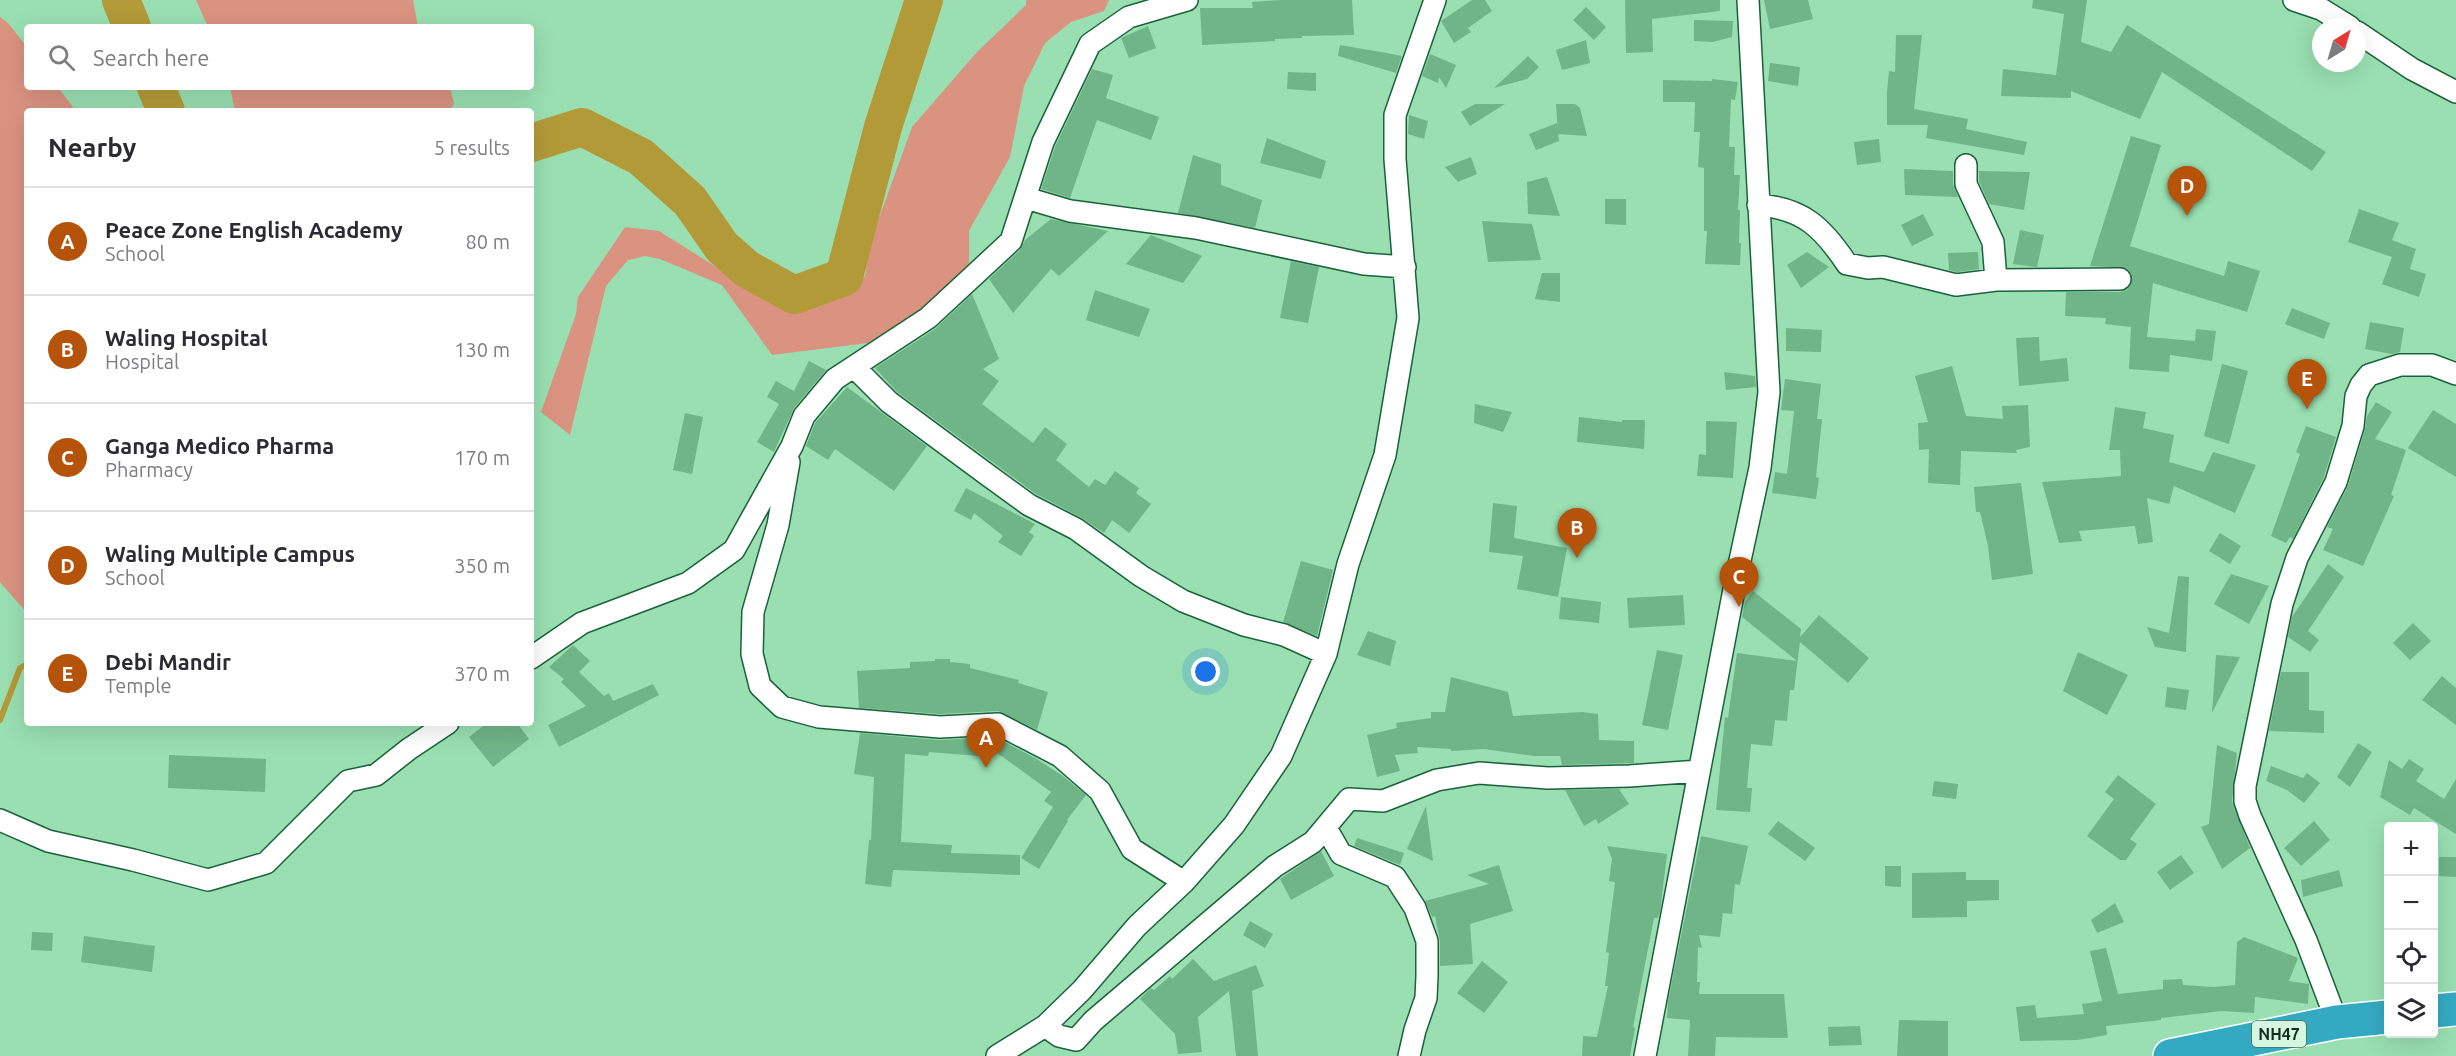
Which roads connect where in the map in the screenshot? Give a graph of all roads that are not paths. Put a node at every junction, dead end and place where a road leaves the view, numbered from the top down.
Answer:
1 (1181, 0) edge
2 (1187, 0) edge
3 (1435, 0) edge
4 (1748, 0) edge
5 (2294, 0) edge
6 (2336, 18) edge
7 (2366, 38) edge
8 (2456, 92) edge
9 (1966, 165) dead end
10 (1026, 198) junction
11 (1758, 206) junction
12 (1405, 267) junction
13 (2120, 279) dead end
14 (1996, 280) junction
15 (855, 367) junction
16 (2456, 374) edge
17 (792, 446) junction
18 (1326, 654) junction
19 (534, 656) edge
20 (444, 726) edge
21 (1699, 771) junction
22 (0, 820) edge
23 (1326, 828) junction
24 (1184, 882) junction
25 (2456, 1009) edge
26 (2438, 1011) edge
27 (2384, 1017) edge
28 (2337, 1022) junction
29 (1045, 1026) junction
30 (997, 1056) edge
31 (1409, 1056) edge
32 (1645, 1056) edge
33 (2170, 1056) edge

1 - 2 street
1 - 10 street
3 - 12 street
4 - 11 street
5 - 6 street
7 - 8 street
9 - 14 street
10 - 12 street
10 - 15 street
11 - 14 street
11 - 21 street
12 - 18 street
13 - 14 street
15 - 17 street
15 - 18 street
16 - 28 street
17 - 19 street
17 - 24 street
18 - 24 street
20 - 22 street
21 - 23 street
21 - 32 street
23 - 29 street
23 - 31 street
24 - 29 street
25 - 26 highway
27 - 28 highway, NH47
28 - 33 highway, NH47
29 - 30 street

